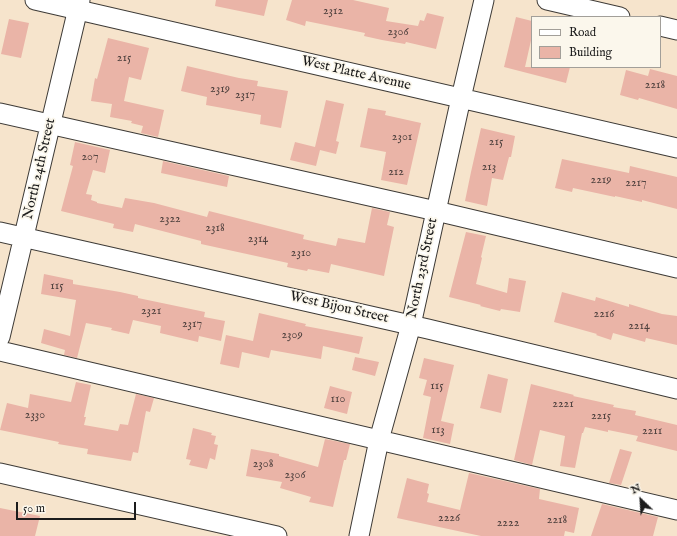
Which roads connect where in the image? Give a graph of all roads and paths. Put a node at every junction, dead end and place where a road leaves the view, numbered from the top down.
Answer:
1 (35, 0) edge
2 (484, 0) edge
3 (547, 0) edge
4 (78, 5) edge
5 (616, 16) edge
6 (661, 26) edge
7 (677, 30) edge
8 (461, 98) junction
9 (0, 113) edge
10 (50, 125) junction
11 (677, 148) edge
12 (436, 211) junction
13 (0, 232) edge
14 (24, 237) junction
15 (677, 268) edge
16 (411, 325) junction
17 (0, 338) edge
18 (0, 351) edge
19 (677, 389) edge
20 (379, 440) junction
21 (0, 473) edge
22 (677, 510) edge
23 (278, 536) edge
24 (359, 536) edge

1 - 4 street, West Platte Avenue
2 - 8 street, North 23rd Street
3 - 5 street
4 - 8 street, West Platte Avenue
4 - 10 street, North 24th Street
6 - 7 street
8 - 11 street, West Platte Avenue
8 - 12 street, North 23rd Street
9 - 10 street
10 - 12 street
10 - 14 street, North 24th Street
12 - 15 street
12 - 16 street, North 23rd Street
13 - 14 street, West Bijou Street
14 - 16 street, West Bijou Street
14 - 17 street, North 24th Street
16 - 19 street, West Bijou Street
16 - 20 street, North 23rd Street
18 - 20 street
20 - 22 street
20 - 24 street, North 23rd Street
21 - 23 street

